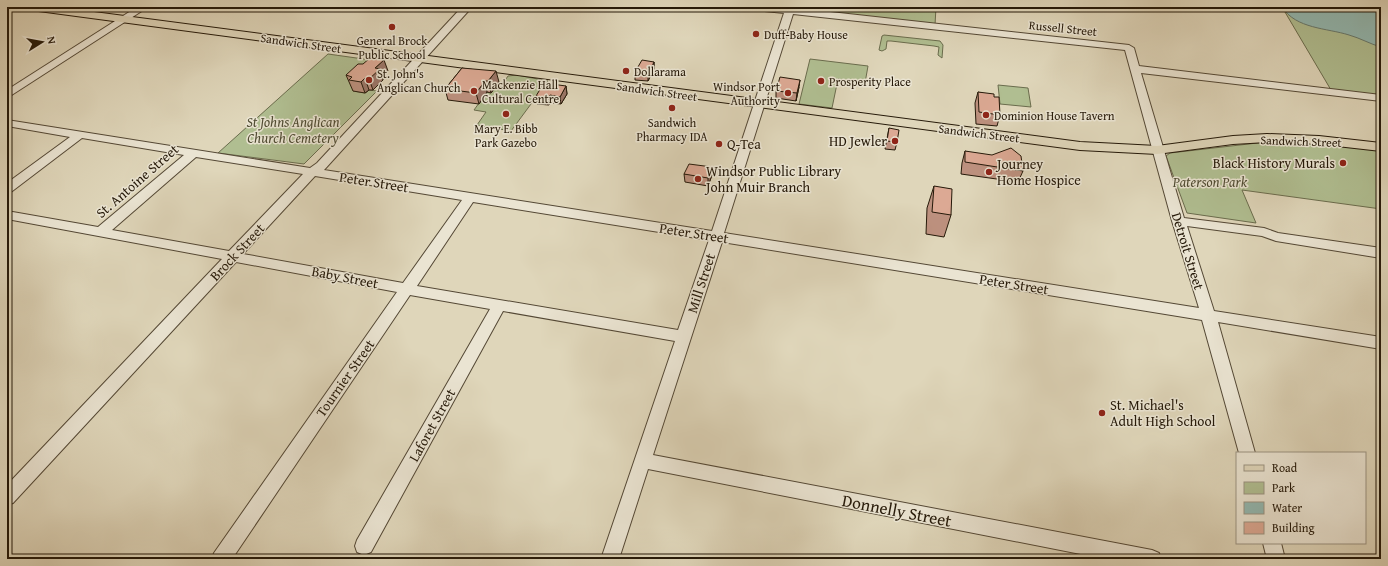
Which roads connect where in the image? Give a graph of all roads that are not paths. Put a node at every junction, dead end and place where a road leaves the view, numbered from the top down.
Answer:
1 (30, 7) edge
2 (142, 7) edge
3 (467, 7) edge
4 (756, 7) edge
5 (790, 9) edge
6 (124, 19) junction
7 (1129, 48) joint
8 (418, 58) junction
9 (1134, 69) junction
10 (7, 95) edge
11 (1381, 98) edge
12 (760, 104) junction
13 (7, 123) edge
14 (79, 135) junction
15 (1381, 147) edge
16 (1157, 150) junction
17 (193, 153) junction
18 (312, 172) junction
19 (7, 189) edge
20 (470, 197) junction
21 (7, 215) edge
22 (1178, 221) junction
23 (101, 232) junction
24 (1264, 232) junction
25 (716, 236) junction
26 (1381, 244) edge
27 (1381, 253) edge
28 (232, 257) junction
29 (407, 289) junction
30 (499, 305) junction
31 (1207, 315) junction
32 (683, 337) junction
33 (1381, 343) edge
34 (1247, 452) edge
35 (642, 460) junction
36 (7, 498) edge
37 (1272, 544) edge
38 (364, 546) dead end
39 (221, 559) edge
40 (610, 559) edge
41 (1152, 559) edge
42 (1276, 559) edge

1 - 6 main road, Sandwich Street
2 - 6 street
3 - 8 street, Brock Street
4 - 5 street, Russell Street
5 - 7 street, Russell Street
5 - 12 street, Mill Street
6 - 8 main road, Sandwich Street
6 - 10 street
7 - 9 street, Detroit Street
8 - 12 main road, Sandwich Street
8 - 18 street, Brock Street
9 - 11 street
9 - 16 street, Detroit Street
12 - 16 main road, Sandwich Street
12 - 25 street, Mill Street
13 - 14 street, Peter Street
14 - 17 street, Peter Street
14 - 19 street
15 - 16 main road, Sandwich Street
16 - 22 street, Detroit Street
17 - 18 street, Peter Street
17 - 23 street, St. Antoine Street
18 - 20 street, Peter Street
18 - 28 street, Brock Street
20 - 25 street, Peter Street
20 - 29 street, Tournier Street
21 - 23 street, Baby Street
22 - 24 street
22 - 31 street, Detroit Street
23 - 28 street, Baby Street
24 - 26 street
24 - 27 street
25 - 31 street, Peter Street
25 - 32 street, Mill Street
28 - 29 street, Baby Street
28 - 36 street, Brock Street
29 - 30 street, Baby Street
29 - 39 street, Tournier Street
30 - 32 street, Baby Street
30 - 38 street, Laforet Street
31 - 33 street, Peter Street
31 - 34 street, Detroit Street
32 - 35 street, Mill Street
35 - 40 street, Mill Street
35 - 41 street, Donnelly Street
37 - 42 street

